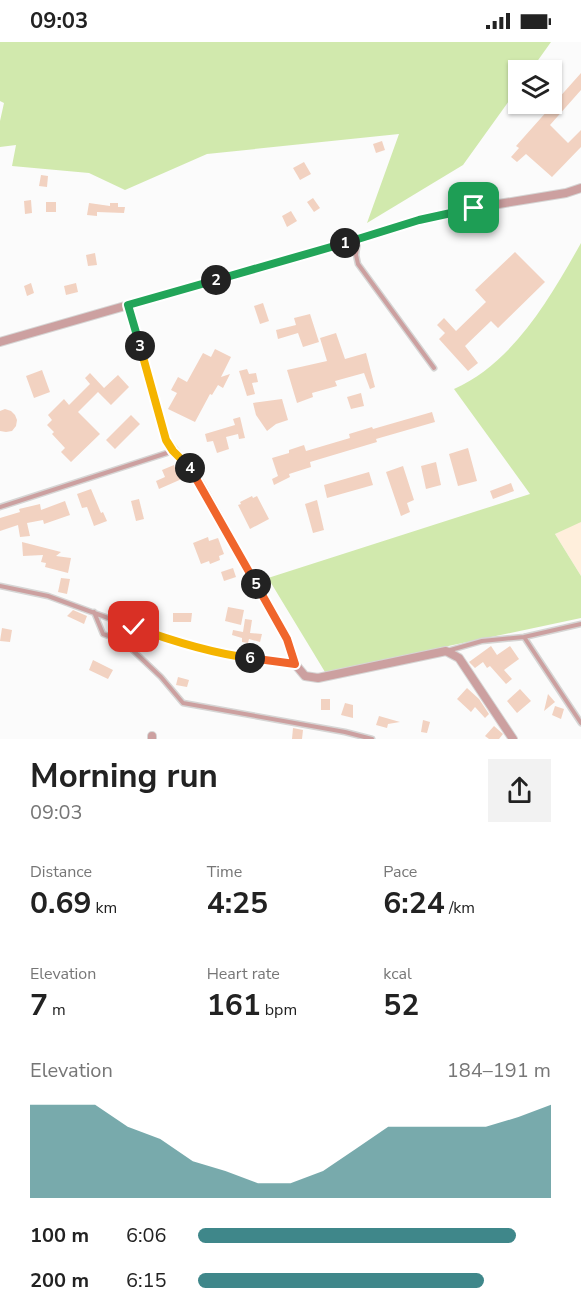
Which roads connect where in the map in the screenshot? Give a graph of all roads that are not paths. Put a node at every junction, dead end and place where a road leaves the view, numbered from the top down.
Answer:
1 (581, 188) edge
2 (358, 239) junction
3 (128, 305) junction
4 (0, 342) edge
5 (434, 368) dead end
6 (173, 451) junction
7 (0, 507) edge
8 (0, 586) edge
9 (94, 612) junction
10 (581, 624) edge
11 (524, 637) junction
12 (446, 651) junction
13 (295, 664) junction
14 (581, 723) edge
15 (372, 739) edge
16 (513, 739) edge

1 - 2 street
2 - 3 street
2 - 5 lane
3 - 4 street
3 - 6 street
6 - 7 lane
6 - 13 street
8 - 9 lane
9 - 13 lane
9 - 15 lane
10 - 11 lane
11 - 12 lane
11 - 14 lane
12 - 13 street
12 - 16 street

